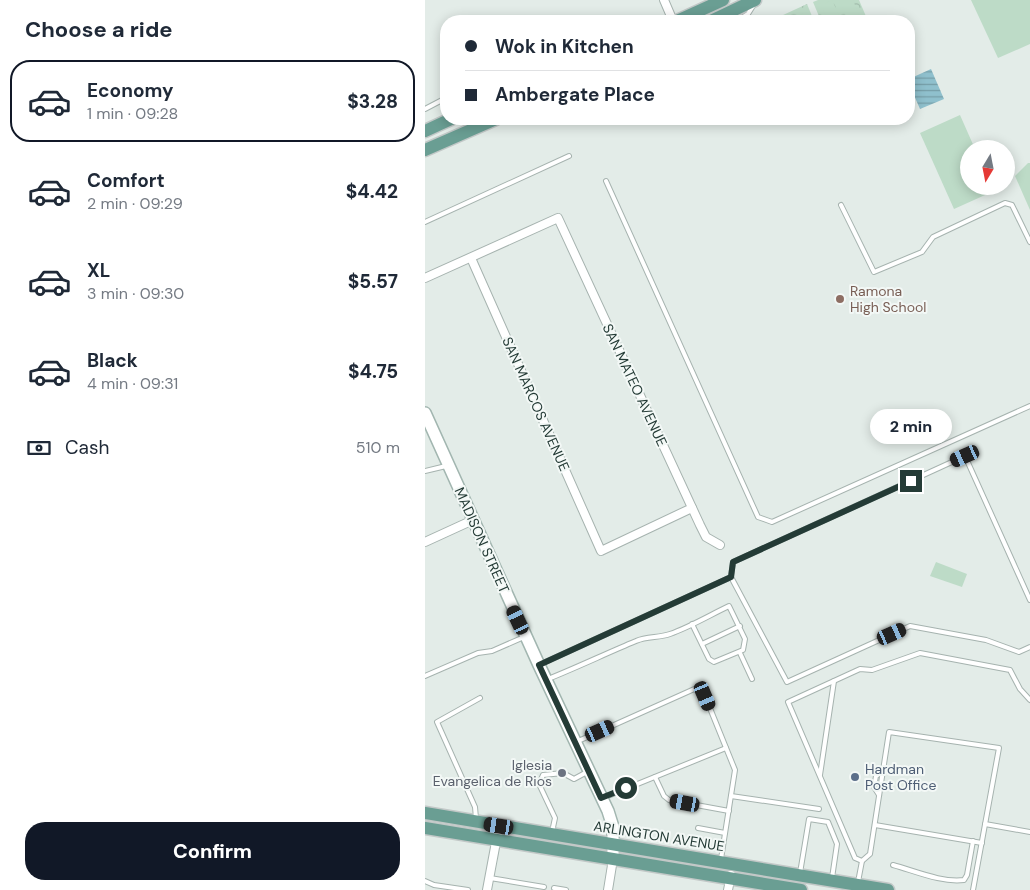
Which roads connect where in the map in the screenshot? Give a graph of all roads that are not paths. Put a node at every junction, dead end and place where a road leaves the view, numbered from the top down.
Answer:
1 (664, 0) edge
2 (723, 0) edge
3 (756, 0) edge
4 (672, 15) edge
5 (689, 15) edge
6 (724, 15) edge
7 (746, 15) edge
8 (440, 101) edge
9 (425, 109) edge
10 (440, 124) edge
11 (482, 125) edge
12 (425, 131) edge
13 (425, 150) edge
14 (569, 156) dead end
15 (606, 181) dead end
16 (841, 205) dead end
17 (425, 222) edge
18 (1030, 242) edge
19 (471, 258) junction
20 (425, 278) edge
21 (1030, 406) edge
22 (425, 414) edge
23 (448, 465) junction
24 (425, 471) edge
25 (692, 508) junction
26 (473, 520) junction
27 (425, 542) edge
28 (720, 545) dead end
29 (731, 577) junction
30 (1030, 600) edge
31 (692, 624) junction
32 (739, 626) junction
33 (526, 637) junction
34 (702, 644) junction
35 (1030, 647) edge
36 (739, 653) junction
37 (539, 665) junction
38 (425, 676) edge
39 (546, 679) junction
40 (752, 679) dead end
41 (834, 681) junction
42 (480, 698) dead end
43 (1030, 700) edge
44 (576, 742) junction
45 (727, 748) junction
46 (589, 771) junction
47 (655, 777) junction
48 (819, 777) junction
49 (731, 796) junction
50 (601, 798) junction
51 (819, 809) dead end
52 (729, 811) junction
53 (425, 813) edge
54 (476, 823) junction
55 (985, 824) junction
56 (875, 825) junction
57 (425, 828) edge
58 (698, 828) dead end
59 (1030, 832) edge
60 (498, 833) junction
61 (725, 833) junction
62 (552, 835) junction
63 (973, 841) junction
64 (982, 843) junction
65 (613, 844) junction
66 (613, 859) junction
67 (862, 861) junction
68 (727, 862) junction
69 (893, 865) dead end
70 (800, 875) junction
71 (490, 878) junction
72 (832, 881) junction
73 (425, 882) edge
74 (729, 884) edge
75 (851, 886) edge
76 (544, 887) dead end
77 (554, 888) dead end
78 (467, 890) edge
79 (487, 890) edge
80 (566, 890) edge
81 (608, 890) edge
82 (801, 890) edge
83 (888, 890) edge
84 (973, 890) edge

1 - 4 street
2 - 5 main road
3 - 6 main road
3 - 7 lane
8 - 9 lane
10 - 12 main road
11 - 13 main road
14 - 17 lane
15 - 21 lane
16 - 18 lane
19 - 20 street
19 - 25 street, SAN MATEO AVENUE
19 - 25 street, SAN MARCOS AVENUE
22 - 23 main road, MADISON STREET
23 - 24 lane
23 - 26 main road, MADISON STREET
25 - 28 street, SAN MATEO AVENUE
26 - 27 street
26 - 33 main road, MADISON STREET
29 - 30 lane
29 - 35 lane
29 - 37 lane
31 - 32 lane
31 - 34 lane
31 - 39 lane
32 - 34 lane
32 - 36 lane
33 - 37 main road, MADISON STREET
33 - 38 lane
34 - 36 lane
36 - 40 lane
37 - 39 main road, MADISON STREET
39 - 44 main road, MADISON STREET
41 - 43 lane
41 - 48 lane
41 - 48 lane
42 - 54 lane
44 - 45 lane
44 - 46 main road, MADISON STREET
45 - 47 lane
45 - 49 lane
46 - 50 main road, MADISON STREET
46 - 62 lane
47 - 50 lane
47 - 52 lane
48 - 67 lane
49 - 51 lane
49 - 52 lane
50 - 65 main road, MADISON STREET
52 - 61 lane
53 - 54 main road, ARLINGTON AVENUE
54 - 60 main road, ARLINGTON AVENUE
55 - 56 lane
55 - 59 lane
55 - 64 lane
56 - 63 lane
56 - 67 lane
57 - 60 main road, ARLINGTON AVENUE
58 - 61 lane
60 - 62 main road, ARLINGTON AVENUE
60 - 66 main road, ARLINGTON AVENUE
60 - 71 street
61 - 68 lane
62 - 65 main road, ARLINGTON AVENUE
63 - 64 lane
63 - 69 lane
64 - 84 lane
65 - 66 main road, MADISON STREET
65 - 68 main road, ARLINGTON AVENUE
66 - 74 main road, ARLINGTON AVENUE
66 - 81 street
67 - 75 lane
68 - 70 main road, ARLINGTON AVENUE
68 - 74 street
70 - 72 main road, ARLINGTON AVENUE
70 - 72 lane
71 - 76 lane
71 - 79 street
72 - 75 main road, ARLINGTON AVENUE
73 - 78 lane
74 - 82 main road, ARLINGTON AVENUE
75 - 83 main road, ARLINGTON AVENUE
77 - 80 lane

